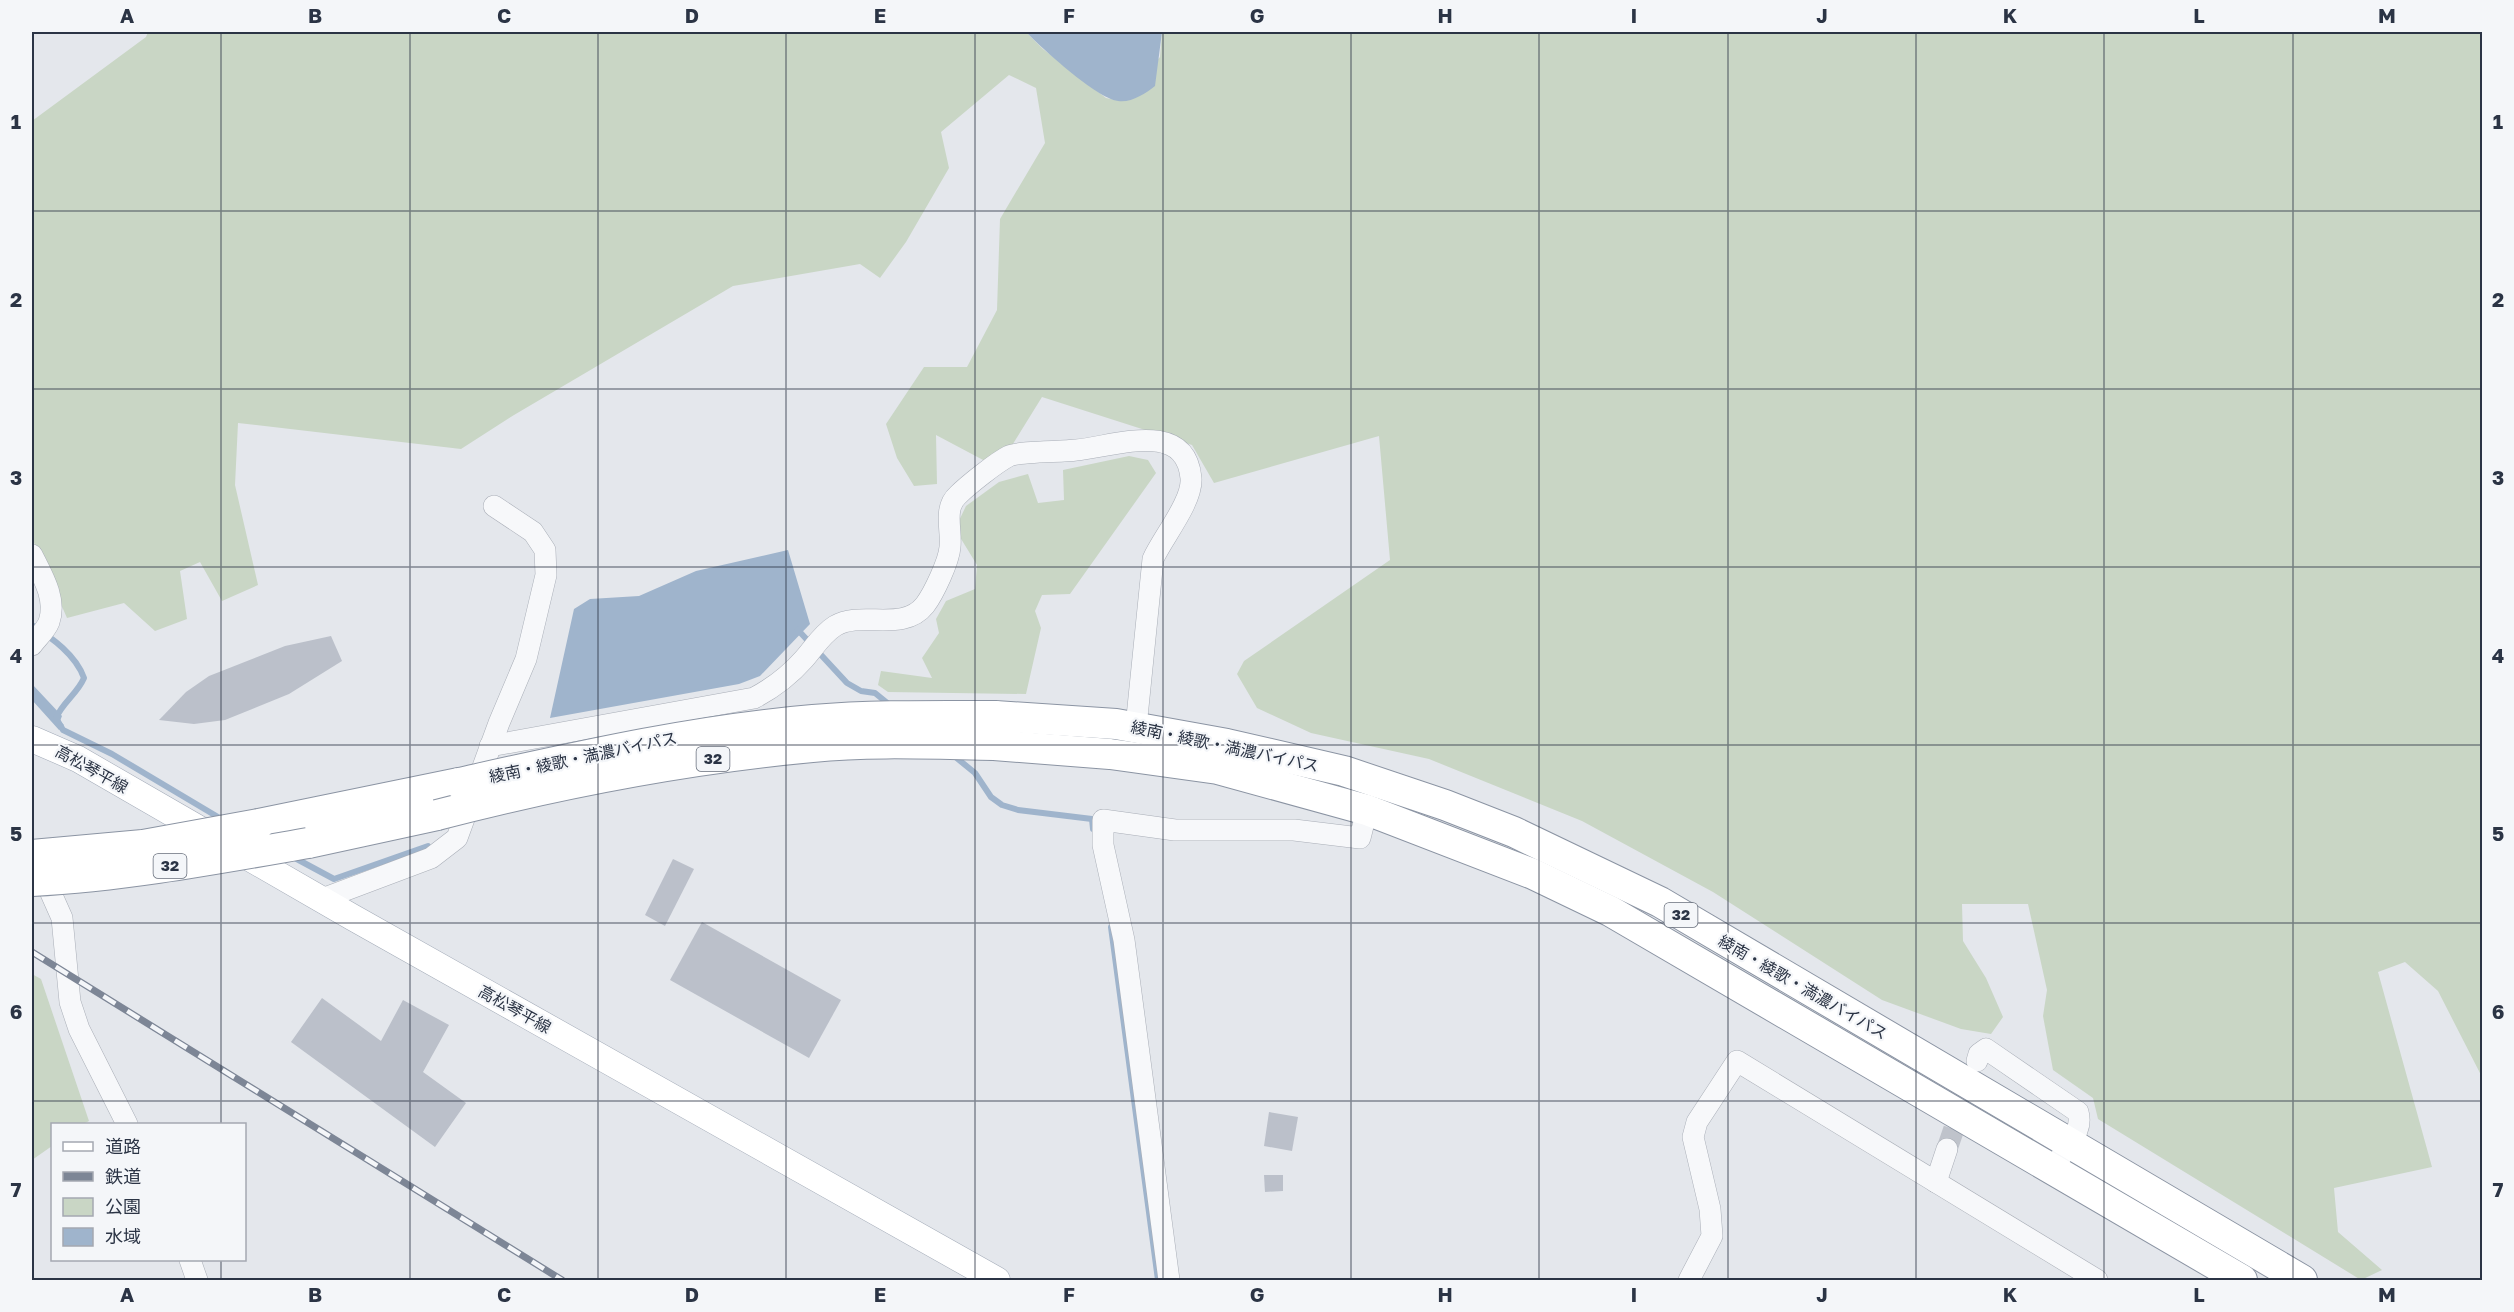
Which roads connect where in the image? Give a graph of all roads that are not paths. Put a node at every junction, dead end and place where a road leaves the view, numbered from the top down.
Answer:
1 (494, 506) dead end
2 (32, 555) edge
3 (39, 636) edge
4 (1136, 727) junction
5 (995, 730) junction
6 (32, 739) edge
7 (490, 746) junction
8 (1367, 810) junction
9 (32, 855) edge
10 (32, 865) edge
11 (32, 881) edge
12 (322, 899) junction
13 (1977, 1061) dead end
14 (126, 1123) edge
15 (2069, 1143) junction
16 (1947, 1149) tunnel mouth
17 (2053, 1169) junction
18 (1936, 1182) junction
19 (190, 1261) edge
20 (197, 1281) edge
21 (997, 1281) edge
22 (1170, 1281) edge
23 (1689, 1281) edge
24 (2097, 1281) edge
25 (2242, 1281) edge
26 (2302, 1281) edge

1 - 7 street
2 - 3 street
4 - 5 highway, 綾南・綾歌・満濃バイパス / 32
4 - 7 street
4 - 15 highway, 綾南・綾歌・満濃バイパス / 32
5 - 8 highway, 綾南・綾歌・満濃バイパス / 32
5 - 9 highway, 綾南・綾歌・満濃バイパス / 32, bridge
5 - 11 highway, 綾南・綾歌・満濃バイパス / 32, bridge
6 - 12 main road, 高松琴平線
7 - 12 street
8 - 17 highway, 綾南・綾歌・満濃バイパス / 32
8 - 22 street
10 - 14 street
12 - 21 main road, 高松琴平線
13 - 15 street
15 - 17 street
15 - 26 highway, 綾南・綾歌・満濃バイパス / 32
16 - 18 street
17 - 25 highway, 綾南・綾歌・満濃バイパス / 32
18 - 23 street
18 - 24 street
19 - 20 street

